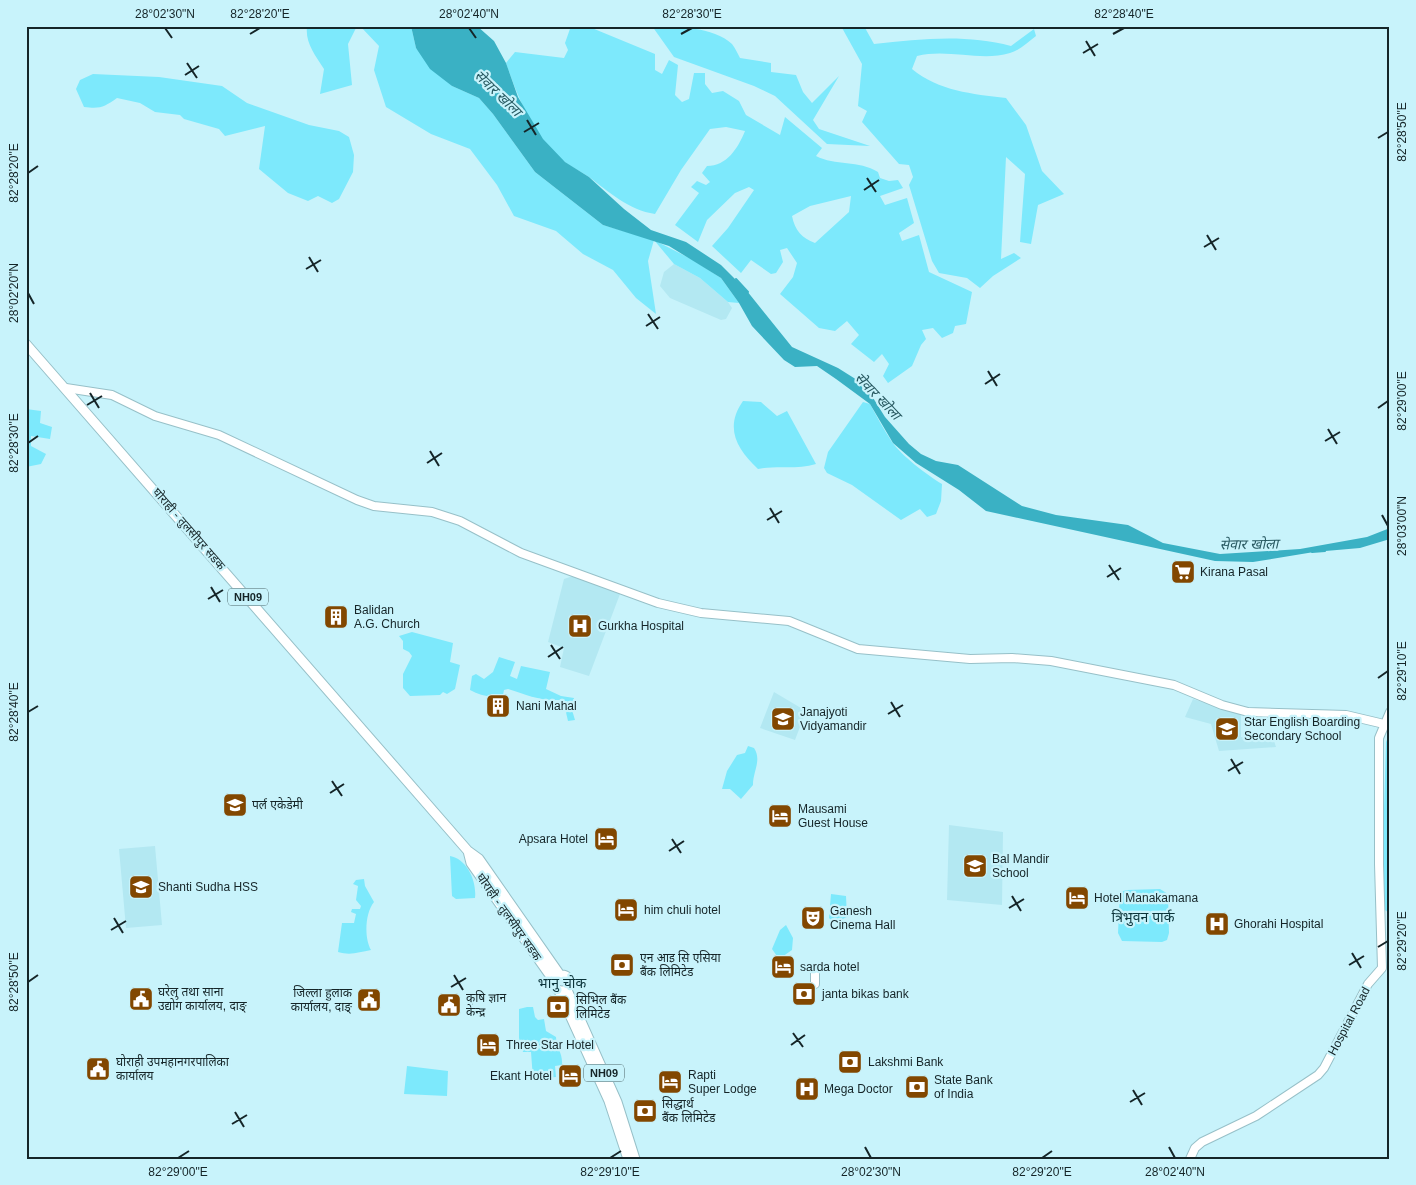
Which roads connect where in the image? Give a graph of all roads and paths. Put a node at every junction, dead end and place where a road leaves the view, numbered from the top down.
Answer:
1 (26, 344) edge
2 (66, 388) junction
3 (1390, 712) edge
4 (1384, 724) junction
5 (815, 973) dead end
6 (557, 978) junction
7 (815, 984) dead end
8 (563, 991) junction
9 (628, 1159) edge
10 (635, 1159) edge
11 (1190, 1159) edge

1 - 2 main road, घोराही - तुलसीपुर सडक / NH09
2 - 4 street
2 - 6 main road, घोराही - तुलसीपुर सडक / NH09
3 - 4 street, Hospital Road
4 - 11 street, Hospital Road
5 - 7 street
6 - 8 main road, NH09
6 - 8 main road, NH09
8 - 9 main road, NH09
8 - 10 main road, NH09

